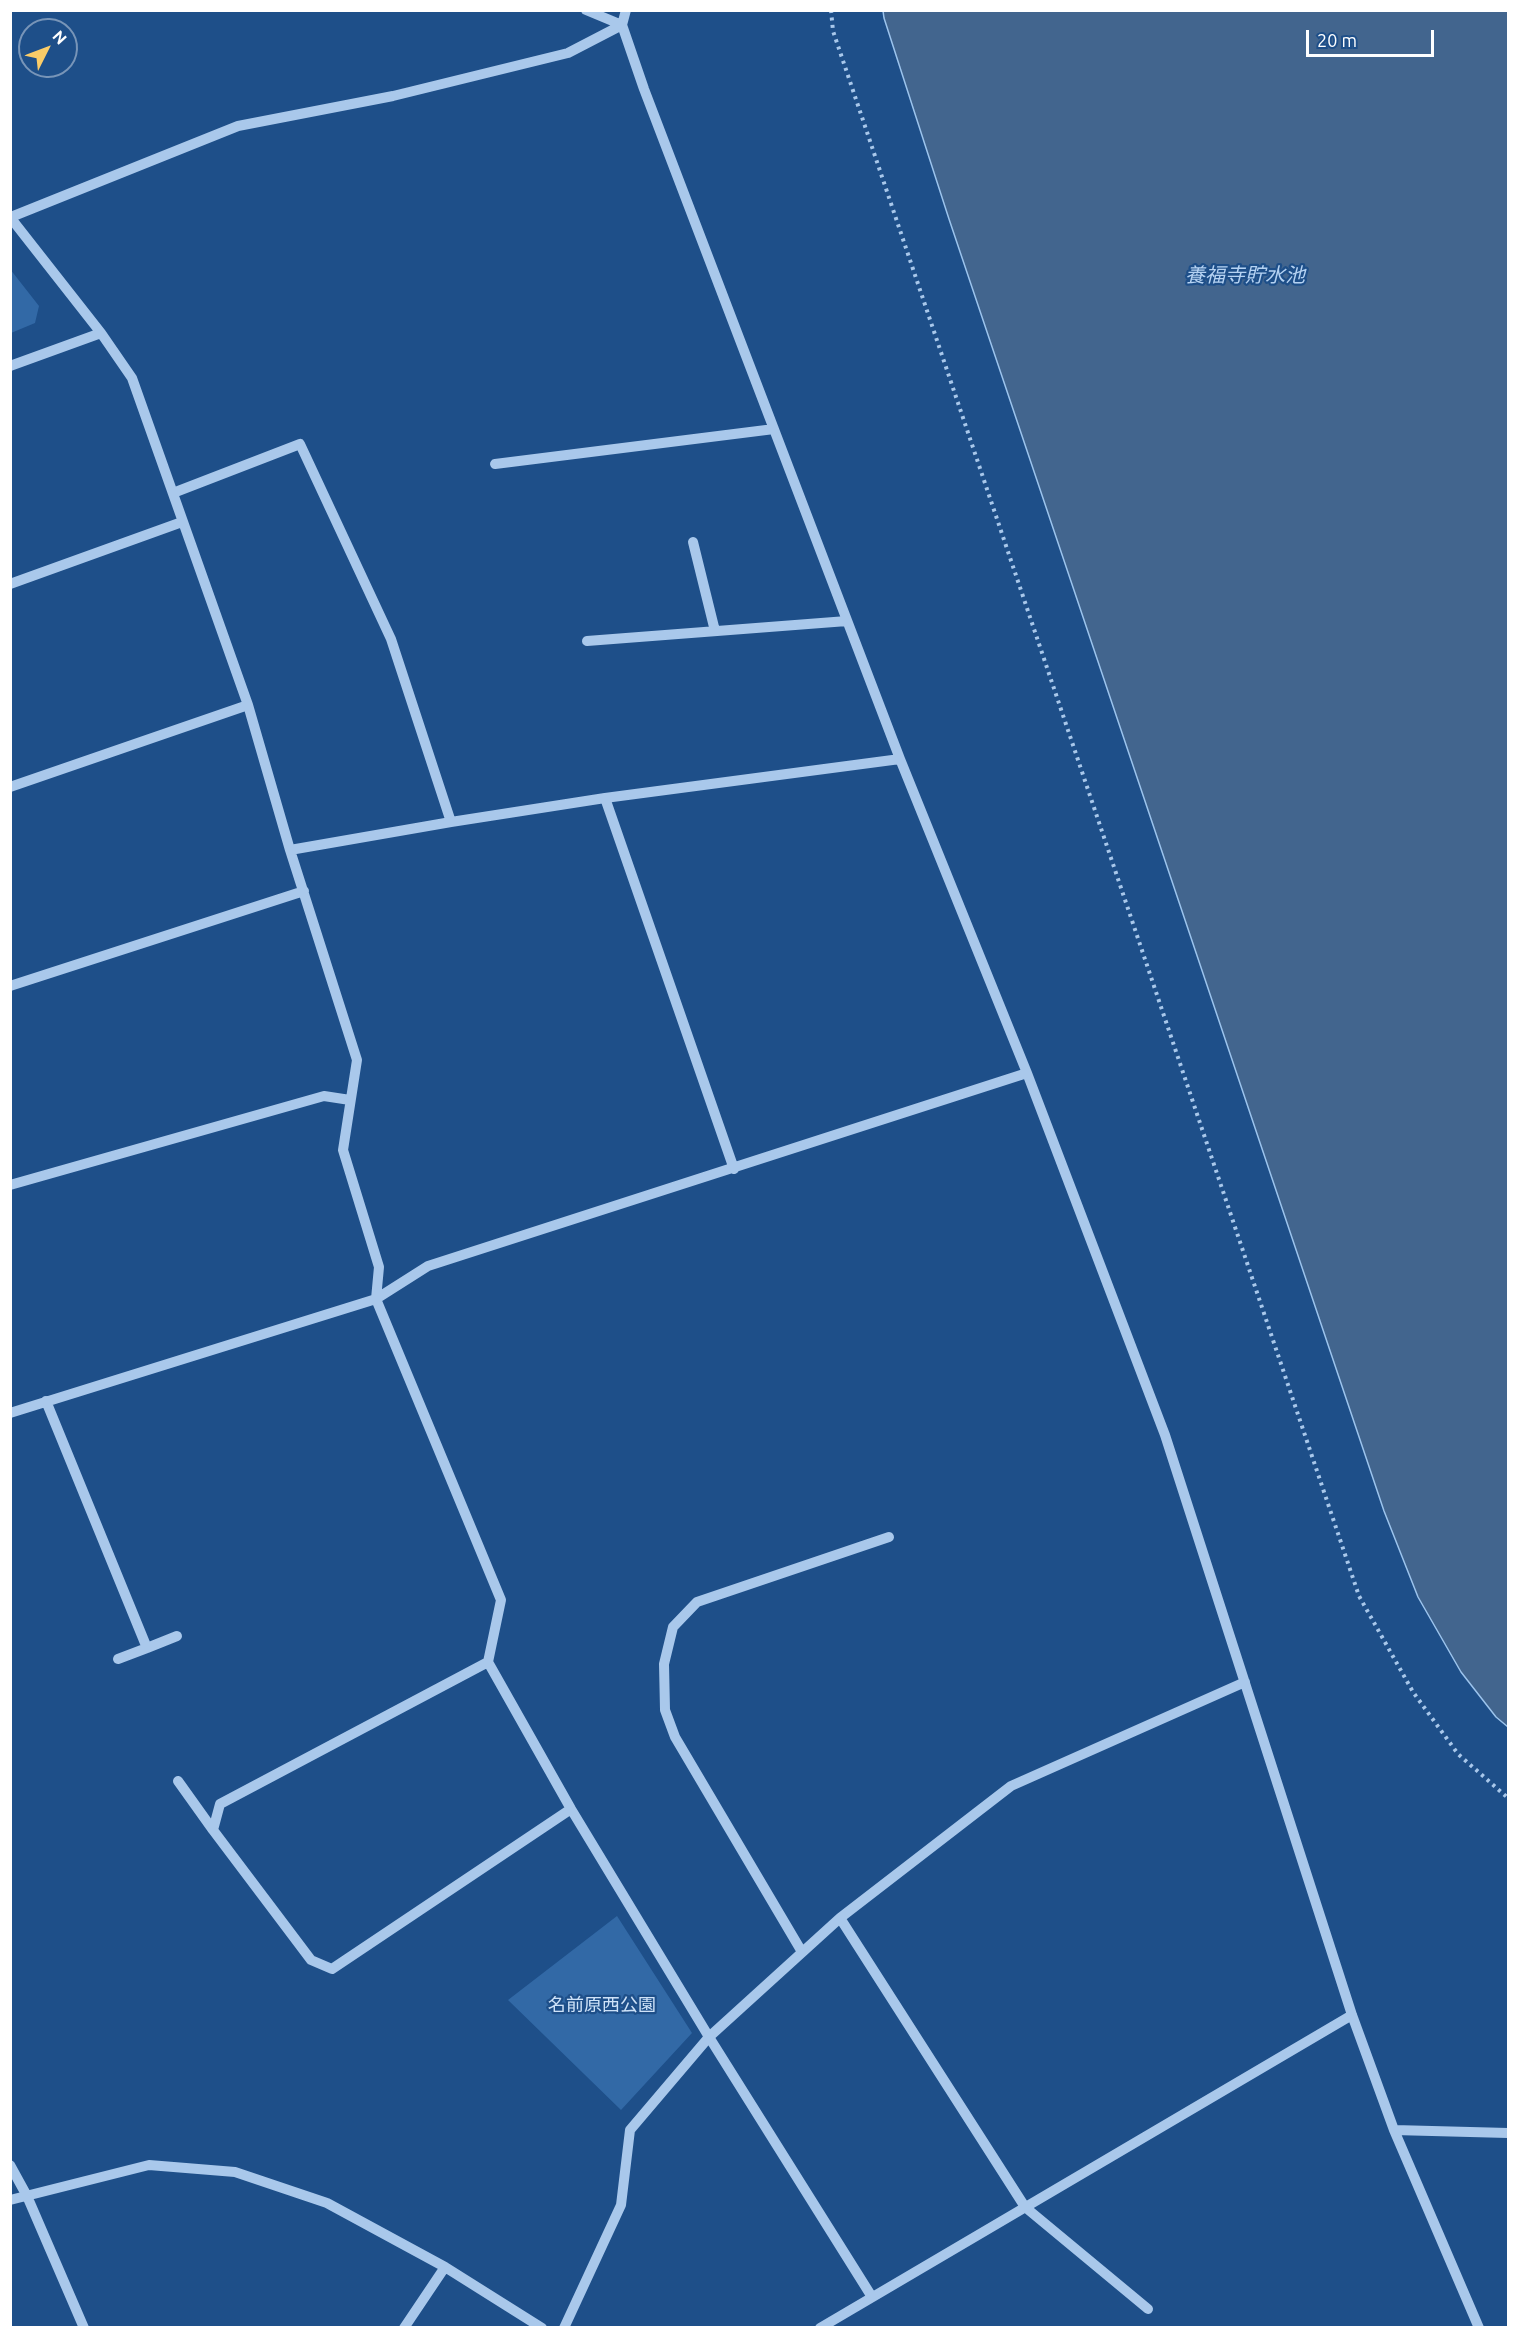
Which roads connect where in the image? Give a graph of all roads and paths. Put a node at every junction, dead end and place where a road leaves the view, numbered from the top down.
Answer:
1 (586, 10) edge
2 (626, 10) edge
3 (831, 10) edge
4 (622, 25) junction
5 (11, 217) edge
6 (101, 333) junction
7 (10, 366) edge
8 (774, 429) junction
9 (495, 464) dead end
10 (173, 492) junction
11 (182, 522) junction
12 (693, 542) dead end
13 (10, 584) edge
14 (847, 621) junction
15 (715, 631) junction
16 (587, 641) dead end
17 (248, 705) junction
18 (900, 759) junction
19 (10, 787) edge
20 (605, 798) junction
21 (451, 822) junction
22 (290, 850) junction
23 (304, 891) junction
24 (10, 986) edge
25 (1027, 1073) junction
26 (350, 1100) junction
27 (734, 1169) junction
28 (10, 1185) edge
29 (376, 1299) junction
30 (46, 1401) junction
31 (10, 1413) edge
32 (889, 1537) dead end
33 (177, 1636) dead end
34 (147, 1648) junction
35 (118, 1659) dead end
36 (488, 1662) junction
37 (1245, 1682) junction
38 (178, 1781) dead end
39 (1509, 1798) edge
40 (571, 1809) junction
41 (213, 1830) junction
42 (840, 1918) junction
43 (802, 1952) junction
44 (1352, 2015) junction
45 (709, 2037) junction
46 (1394, 2130) junction
47 (1509, 2133) edge
48 (10, 2165) edge
49 (27, 2196) junction
50 (10, 2200) edge
51 (1025, 2207) junction
52 (445, 2267) junction
53 (872, 2297) junction
54 (1148, 2309) dead end
55 (84, 2328) edge
56 (404, 2328) edge
57 (542, 2328) edge
58 (564, 2328) edge
59 (820, 2328) edge
60 (1479, 2328) edge

1 - 4 street
2 - 4 street
3 - 39 path
4 - 5 street
4 - 8 street
5 - 6 street
6 - 7 street
6 - 10 street
8 - 9 street
8 - 14 street
10 - 11 street
10 - 21 street
11 - 13 street
11 - 17 street
12 - 15 street
14 - 15 street
14 - 18 street
15 - 16 street
17 - 19 street
17 - 22 street
18 - 20 street
18 - 25 street
20 - 21 street
20 - 27 street
21 - 22 street
22 - 23 street
23 - 24 street
23 - 26 street
25 - 27 street
25 - 37 street
26 - 28 street
26 - 29 street
27 - 29 street
29 - 30 street
29 - 36 street
30 - 31 street
30 - 34 street
32 - 43 street
33 - 34 street
34 - 35 street
36 - 40 street
36 - 41 street
37 - 42 street
37 - 44 street
38 - 41 street
40 - 41 street
40 - 45 street
42 - 43 street
42 - 51 street
43 - 45 street
44 - 46 street
44 - 51 street
45 - 53 street
45 - 58 street
46 - 47 street
46 - 60 street
48 - 49 street
49 - 50 street
49 - 52 street
49 - 55 street
51 - 53 street
51 - 54 street
52 - 56 street
52 - 57 street
53 - 59 street

